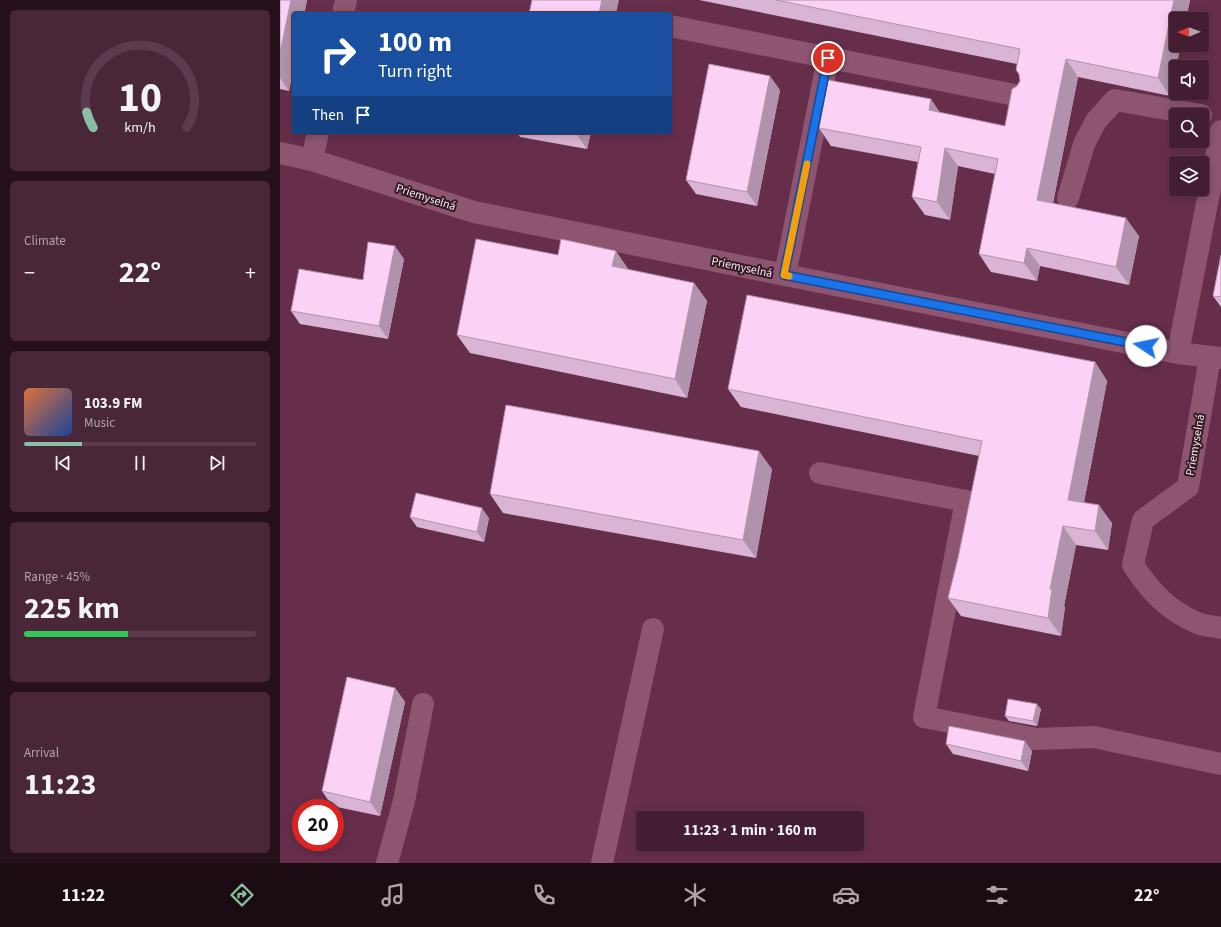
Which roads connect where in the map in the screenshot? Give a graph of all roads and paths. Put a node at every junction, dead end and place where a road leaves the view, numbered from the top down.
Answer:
1 (346, 0) edge
2 (343, 12) edge
3 (672, 26) edge
4 (828, 58) junction
5 (1020, 96) edge
6 (1169, 109) edge
7 (1209, 116) edge
8 (1221, 118) edge
9 (1221, 131) edge
10 (318, 134) edge
11 (280, 153) edge
12 (312, 160) junction
13 (1068, 198) dead end
14 (784, 275) junction
15 (1178, 353) junction
16 (1216, 358) edge
17 (820, 473) dead end
18 (1221, 628) edge
19 (653, 629) dead end
20 (423, 704) dead end
21 (1221, 764) edge
22 (387, 863) edge
23 (602, 863) edge

1 - 2 lane
3 - 4 lane
4 - 5 lane
4 - 14 lane
6 - 13 lane
7 - 8 lane
9 - 15 lane
10 - 12 lane
11 - 12 lane, Priemyselná
12 - 14 lane, Priemyselná
14 - 15 lane, Priemyselná
15 - 16 lane, Priemyselná
16 - 18 lane, Priemyselná
17 - 21 lane
19 - 23 lane
20 - 22 lane

